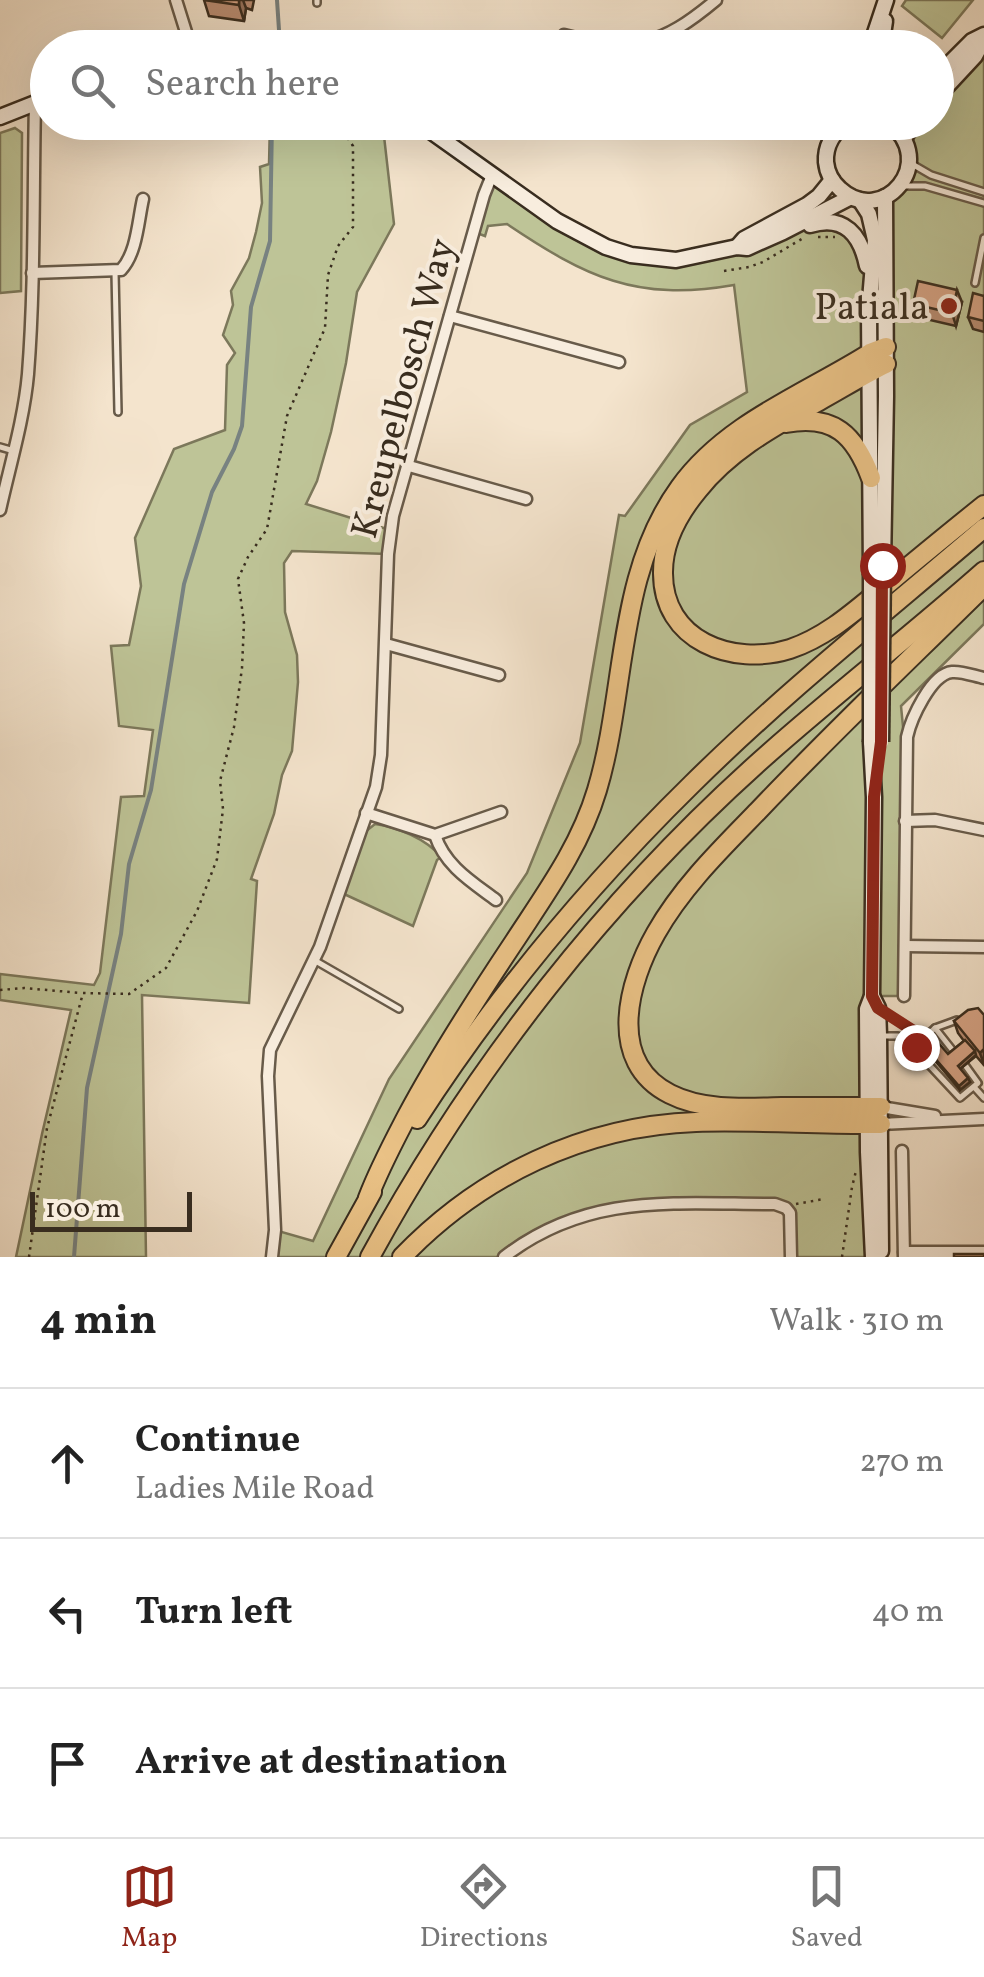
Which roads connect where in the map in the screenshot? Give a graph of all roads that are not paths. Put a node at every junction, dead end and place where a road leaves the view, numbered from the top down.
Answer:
1 (176, 0) edge
2 (716, 0) edge
3 (186, 30) edge
4 (677, 30) edge
5 (876, 30) edge
6 (883, 30) edge
7 (984, 37) edge
8 (954, 60) edge
9 (954, 79) edge
10 (30, 105) edge
11 (0, 117) edge
12 (39, 140) edge
13 (443, 140) edge
14 (831, 140) edge
15 (905, 140) edge
16 (910, 163) junction
17 (492, 175) junction
18 (832, 180) junction
19 (899, 186) junction
20 (984, 192) edge
21 (886, 197) junction
22 (143, 198) dead end
23 (856, 198) junction
24 (984, 203) edge
25 (783, 232) junction
26 (984, 238) edge
27 (736, 247) junction
28 (115, 272) junction
29 (32, 273) junction
30 (975, 283) dead end
31 (872, 287) junction
32 (450, 316) junction
33 (878, 359) junction
34 (619, 362) dead end
35 (118, 412) dead end
36 (777, 425) junction
37 (0, 448) edge
38 (14, 451) junction
39 (408, 466) junction
40 (871, 478) junction
41 (526, 499) dead end
42 (984, 505) edge
43 (0, 510) edge
44 (984, 528) edge
45 (877, 569) junction
46 (984, 571) edge
47 (984, 586) edge
48 (386, 644) junction
49 (499, 676) dead end
50 (984, 678) edge
51 (501, 812) dead end
52 (366, 813) junction
53 (905, 821) junction
54 (984, 830) edge
55 (435, 836) junction
56 (496, 900) dead end
57 (905, 946) junction
58 (984, 947) edge
59 (314, 960) junction
60 (904, 996) dead end
61 (875, 1002) junction
62 (400, 1009) dead end
63 (962, 1019) edge
64 (934, 1028) junction
65 (880, 1036) junction
66 (921, 1039) junction
67 (954, 1052) edge
68 (965, 1065) edge
69 (974, 1087) junction
70 (984, 1098) edge
71 (874, 1116) junction
72 (984, 1118) edge
73 (902, 1151) dead end
74 (368, 1198) junction
75 (984, 1252) edge
76 (904, 1255) edge
77 (272, 1257) edge
78 (336, 1257) edge
79 (370, 1257) edge
80 (402, 1257) edge
81 (504, 1257) edge
82 (791, 1257) edge
83 (873, 1257) edge
84 (881, 1257) edge

1 - 3 street
2 - 4 street
5 - 6 main road
7 - 8 main road
7 - 9 main road
10 - 11 main road
12 - 29 street
13 - 17 main road
14 - 18 main road
15 - 16 main road
16 - 19 main road
16 - 20 lane
17 - 27 main road
17 - 32 street, Kreupelbosch Way
18 - 23 main road
18 - 27 main road
19 - 21 main road
19 - 24 lane
21 - 23 main road
21 - 33 main road
22 - 28 street
23 - 25 main road
23 - 31 main road
25 - 27 main road
25 - 31 main road
26 - 30 lane
28 - 29 street
28 - 35 lane
29 - 38 street
31 - 33 main road
32 - 34 street
32 - 39 street, Kreupelbosch Way
33 - 36 highway
33 - 40 main road
33 - 45 main road
33 - 74 highway
36 - 40 highway
36 - 42 highway
37 - 38 lane
38 - 43 street
39 - 41 street
39 - 48 street, Kreupelbosch Way
40 - 45 main road
44 - 74 highway
45 - 61 main road, bridge
46 - 79 highway
47 - 71 highway
48 - 49 street
48 - 52 street, Kreupelbosch Way
50 - 53 street
51 - 55 street
52 - 55 street
52 - 59 street, Kreupelbosch Way
53 - 54 street
53 - 57 street
55 - 56 street
57 - 58 street
57 - 60 street
59 - 62 lane
59 - 77 street, Kreupelbosch Way
61 - 65 main road
61 - 66 lane
61 - 71 main road
63 - 64 lane
64 - 66 lane
64 - 67 lane
65 - 66 lane
65 - 71 main road
66 - 69 lane
68 - 69 lane
69 - 70 lane
71 - 72 street
71 - 80 highway
71 - 83 main road
71 - 84 main road
73 - 76 street
74 - 78 highway
75 - 76 street
81 - 82 street

